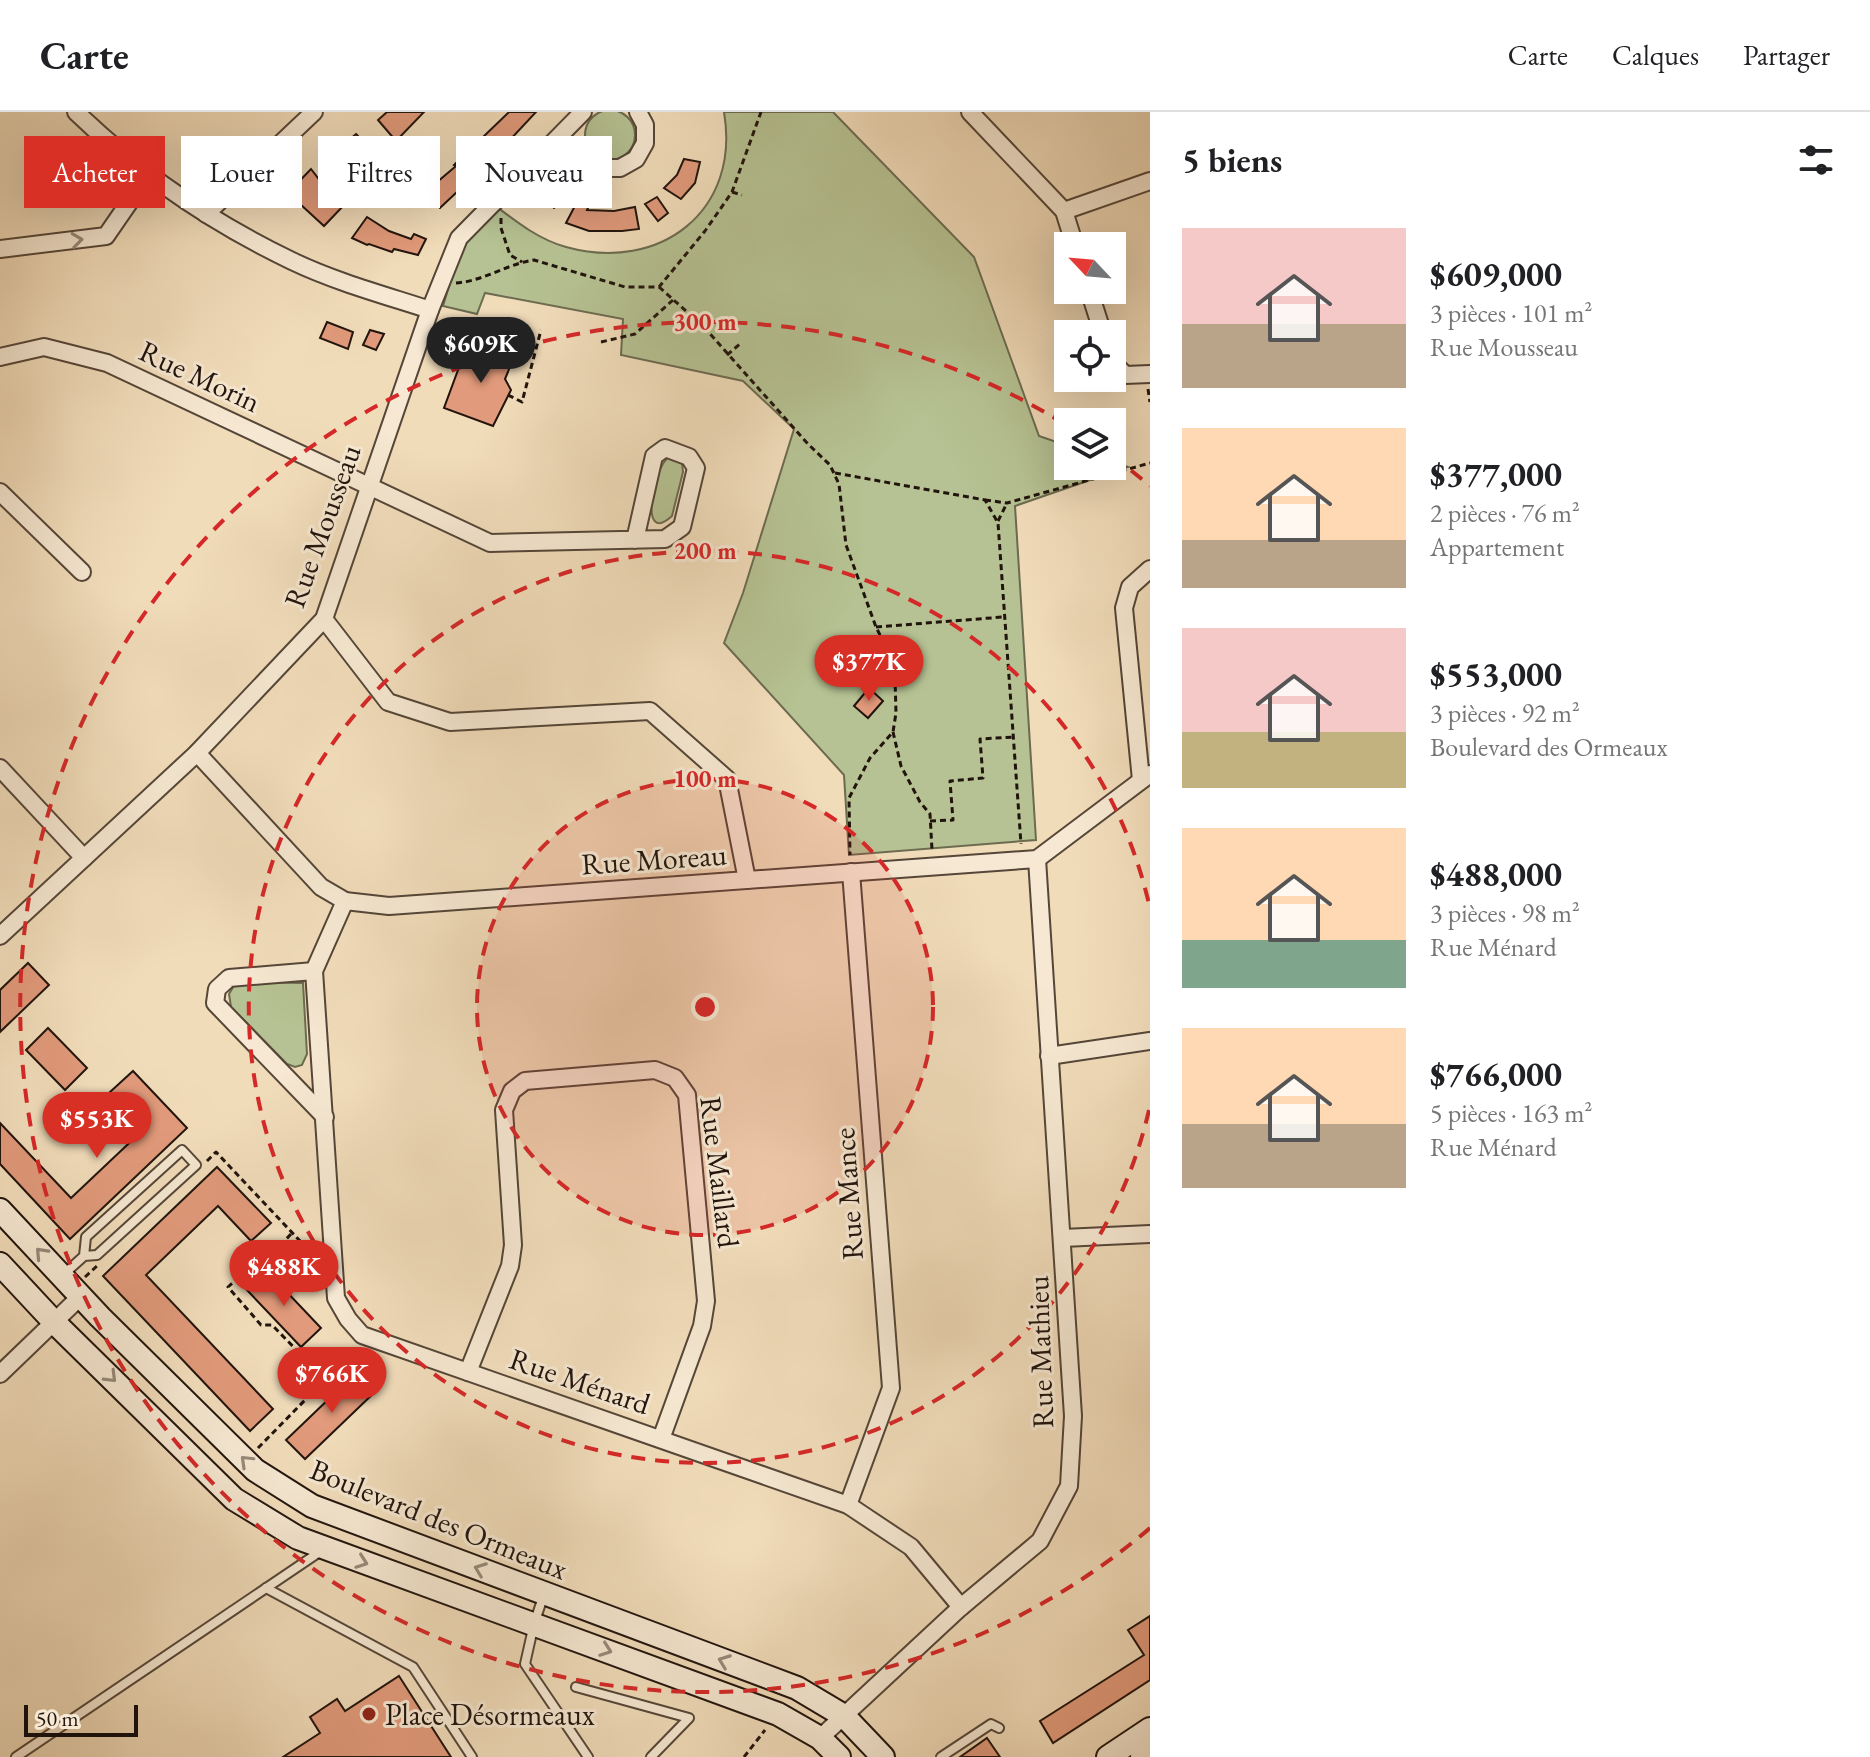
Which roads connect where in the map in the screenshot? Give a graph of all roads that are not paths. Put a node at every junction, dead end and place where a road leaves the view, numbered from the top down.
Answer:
1 (76, 112) edge
2 (314, 112) edge
3 (583, 112) edge
4 (638, 112) edge
5 (970, 112) edge
6 (103, 136) edge
7 (560, 136) edge
8 (612, 169) edge
9 (1150, 181) edge
10 (165, 186) edge
11 (125, 208) edge
12 (490, 208) edge
13 (1064, 211) junction
14 (206, 214) junction
15 (1071, 232) edge
16 (0, 249) edge
17 (430, 310) junction
18 (0, 357) edge
19 (1150, 374) edge
20 (1126, 375) edge
21 (368, 487) junction
22 (0, 492) edge
23 (635, 540) junction
24 (1150, 569) edge
25 (82, 572) dead end
26 (324, 619) junction
27 (197, 753) junction
28 (0, 768) edge
29 (1146, 777) edge
30 (84, 858) junction
31 (1030, 859) junction
32 (851, 872) junction
33 (747, 880) junction
34 (345, 901) junction
35 (0, 936) edge
36 (314, 971) junction
37 (1150, 1041) edge
38 (1049, 1056) junction
39 (325, 1117) junction
40 (0, 1210) edge
41 (1150, 1234) edge
42 (1063, 1238) junction
43 (84, 1256) junction
44 (0, 1264) edge
45 (72, 1287) junction
46 (55, 1323) junction
47 (468, 1372) junction
48 (0, 1374) edge
49 (661, 1439) junction
50 (848, 1505) junction
51 (325, 1548) junction
52 (266, 1588) junction
53 (545, 1593) junction
54 (961, 1607) junction
55 (534, 1624) junction
56 (576, 1687) dead end
57 (844, 1716) junction
58 (999, 1728) dead end
59 (1150, 1729) edge
60 (820, 1738) junction
61 (1150, 1752) edge
62 (16, 1757) edge
63 (472, 1757) edge
64 (586, 1757) edge
65 (651, 1757) edge
66 (839, 1757) edge
67 (883, 1757) edge
68 (941, 1757) edge
69 (1108, 1757) edge
70 (1142, 1757) edge

1 - 6 street
2 - 14 street
3 - 7 street, Rue Mousseau
4 - 8 street
5 - 13 street
9 - 13 street
10 - 14 street
16 -> 11 street
12 - 17 street, Rue Mousseau
13 - 15 street
14 - 17 street
17 - 21 street, Rue Mousseau
18 - 21 street, Rue Morin
19 - 20 street
21 - 23 street, Rue Morin
21 - 26 street, Rue Mousseau
22 - 25 street
23 - 23 street, Rue Morin
24 - 29 street
26 - 27 street, Rue Mousseau
26 - 33 street
27 - 30 street, Rue Mousseau
27 - 34 street, Rue Moreau
28 - 30 street
29 - 31 street
30 - 35 street, Rue Mousseau
31 - 32 street, Rue Moreau
31 - 38 street, Rue Mathieu
32 - 33 street, Rue Moreau
32 - 50 street, Rue Mance
33 - 34 street, Rue Moreau
34 - 36 street, Rue Ménard
36 - 39 street, Rue Ménard
36 - 39 street
37 - 38 street
38 - 42 street, Rue Mathieu
39 - 47 street, Rue Ménard
45 -> 40 street, Boulevard des Ormeaux
41 - 42 street
42 - 54 street, Rue Mathieu
43 - 43 lane
43 - 45 lane
44 - 46 street, Boulevard des Ormeaux
45 - 46 street
53 -> 45 street, Boulevard des Ormeaux
46 - 48 street
46 -> 51 street, Boulevard des Ormeaux
47 - 49 street, Rue Ménard
47 - 49 street, Rue Maillard
49 - 50 street, Rue Ménard
50 - 54 street, Rue Ménard
51 - 52 lane
51 -> 55 street, Boulevard des Ormeaux
52 - 62 lane
52 - 63 lane
53 - 55 lane
57 -> 53 street, Boulevard des Ormeaux
54 - 57 street, Rue Mathieu
55 -> 60 street, Boulevard des Ormeaux
55 - 64 lane
56 - 65 lane
57 - 60 street, Rue Mathieu
57 - 67 street, Boulevard des Ormeaux
58 - 68 lane
59 - 69 street
60 - 66 street, Boulevard des Ormeaux
61 - 70 street

